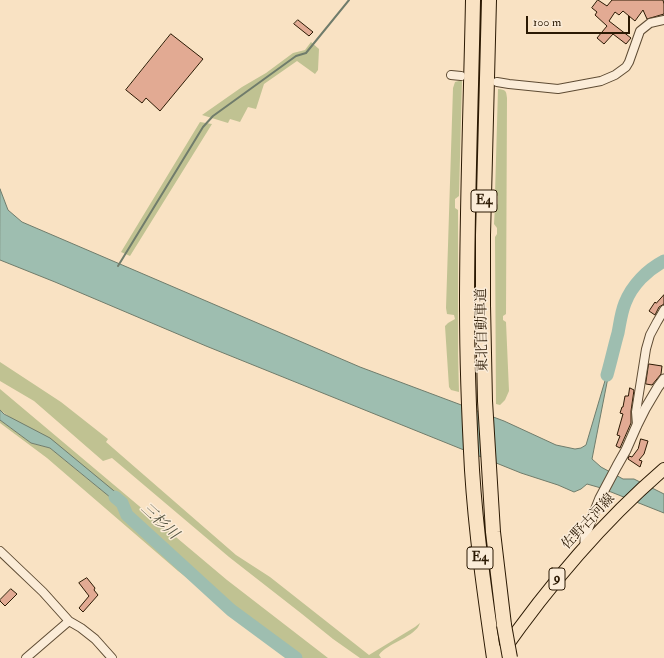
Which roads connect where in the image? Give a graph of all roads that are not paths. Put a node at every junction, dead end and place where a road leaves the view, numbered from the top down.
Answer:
1 (473, 0) edge
2 (489, 0) edge
3 (664, 20) edge
4 (451, 75) dead end
5 (461, 76) dead end
6 (497, 82) dead end
7 (664, 310) edge
8 (664, 379) edge
9 (637, 425) junction
10 (664, 469) edge
11 (585, 546) junction
12 (0, 551) edge
13 (69, 621) junction
14 (493, 651) edge
15 (26, 658) edge
16 (112, 658) edge
17 (498, 658) edge
18 (510, 658) edge

1 - 14 highway, 東北自動車道 / E4
2 - 18 highway, 東北自動車道 / E4, bridge
3 - 6 street
4 - 5 street
7 - 9 street
8 - 9 street
9 - 11 street
10 - 11 main road, 佐野古河線 / 9
11 - 17 main road, 佐野古河線 / 9
12 - 13 street
13 - 15 street
13 - 16 street

